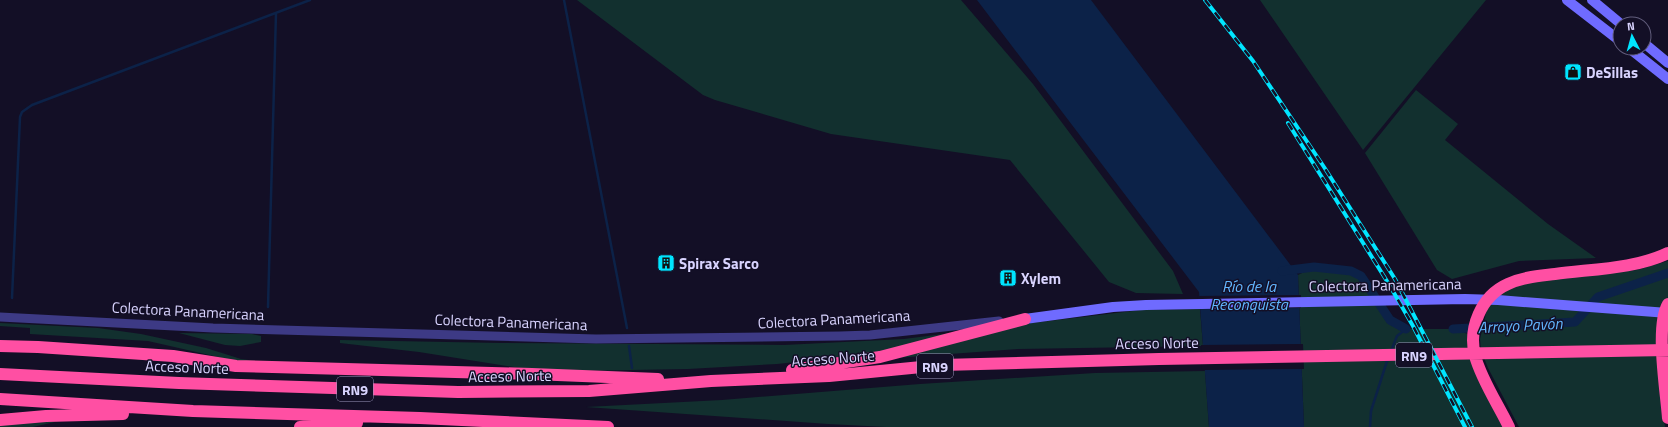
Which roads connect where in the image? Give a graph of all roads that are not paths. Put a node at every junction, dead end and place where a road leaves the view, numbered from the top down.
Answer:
1 (1567, 0) edge
2 (1592, 0) edge
3 (1612, 17) edge
4 (1612, 35) edge
5 (1652, 50) edge
6 (1638, 56) edge
7 (1668, 63) edge
8 (1668, 79) edge
9 (1668, 253) edge
10 (1668, 304) edge
11 (1668, 312) edge
12 (0, 317) edge
13 (1024, 319) junction
14 (0, 346) edge
15 (1668, 350) edge
16 (0, 374) edge
17 (710, 381) junction
18 (0, 399) edge
19 (193, 411) junction
20 (420, 418) junction
21 (1668, 418) edge
22 (0, 420) edge
23 (300, 427) edge
24 (608, 427) edge
25 (1510, 427) edge

1 - 4 main road
2 - 3 main road
5 - 7 main road
6 - 8 main road
9 - 25 highway
10 - 21 highway
11 - 13 main road, Colectora Panamericana
12 - 13 street, Colectora Panamericana
13 - 17 highway
14 - 17 highway
15 - 17 highway, Acceso Norte / RN9
16 - 17 highway, Acceso Norte / RN9
18 - 19 highway, RN9
19 - 20 highway, RN9
19 - 22 highway
20 - 23 highway
20 - 24 highway, RN9

